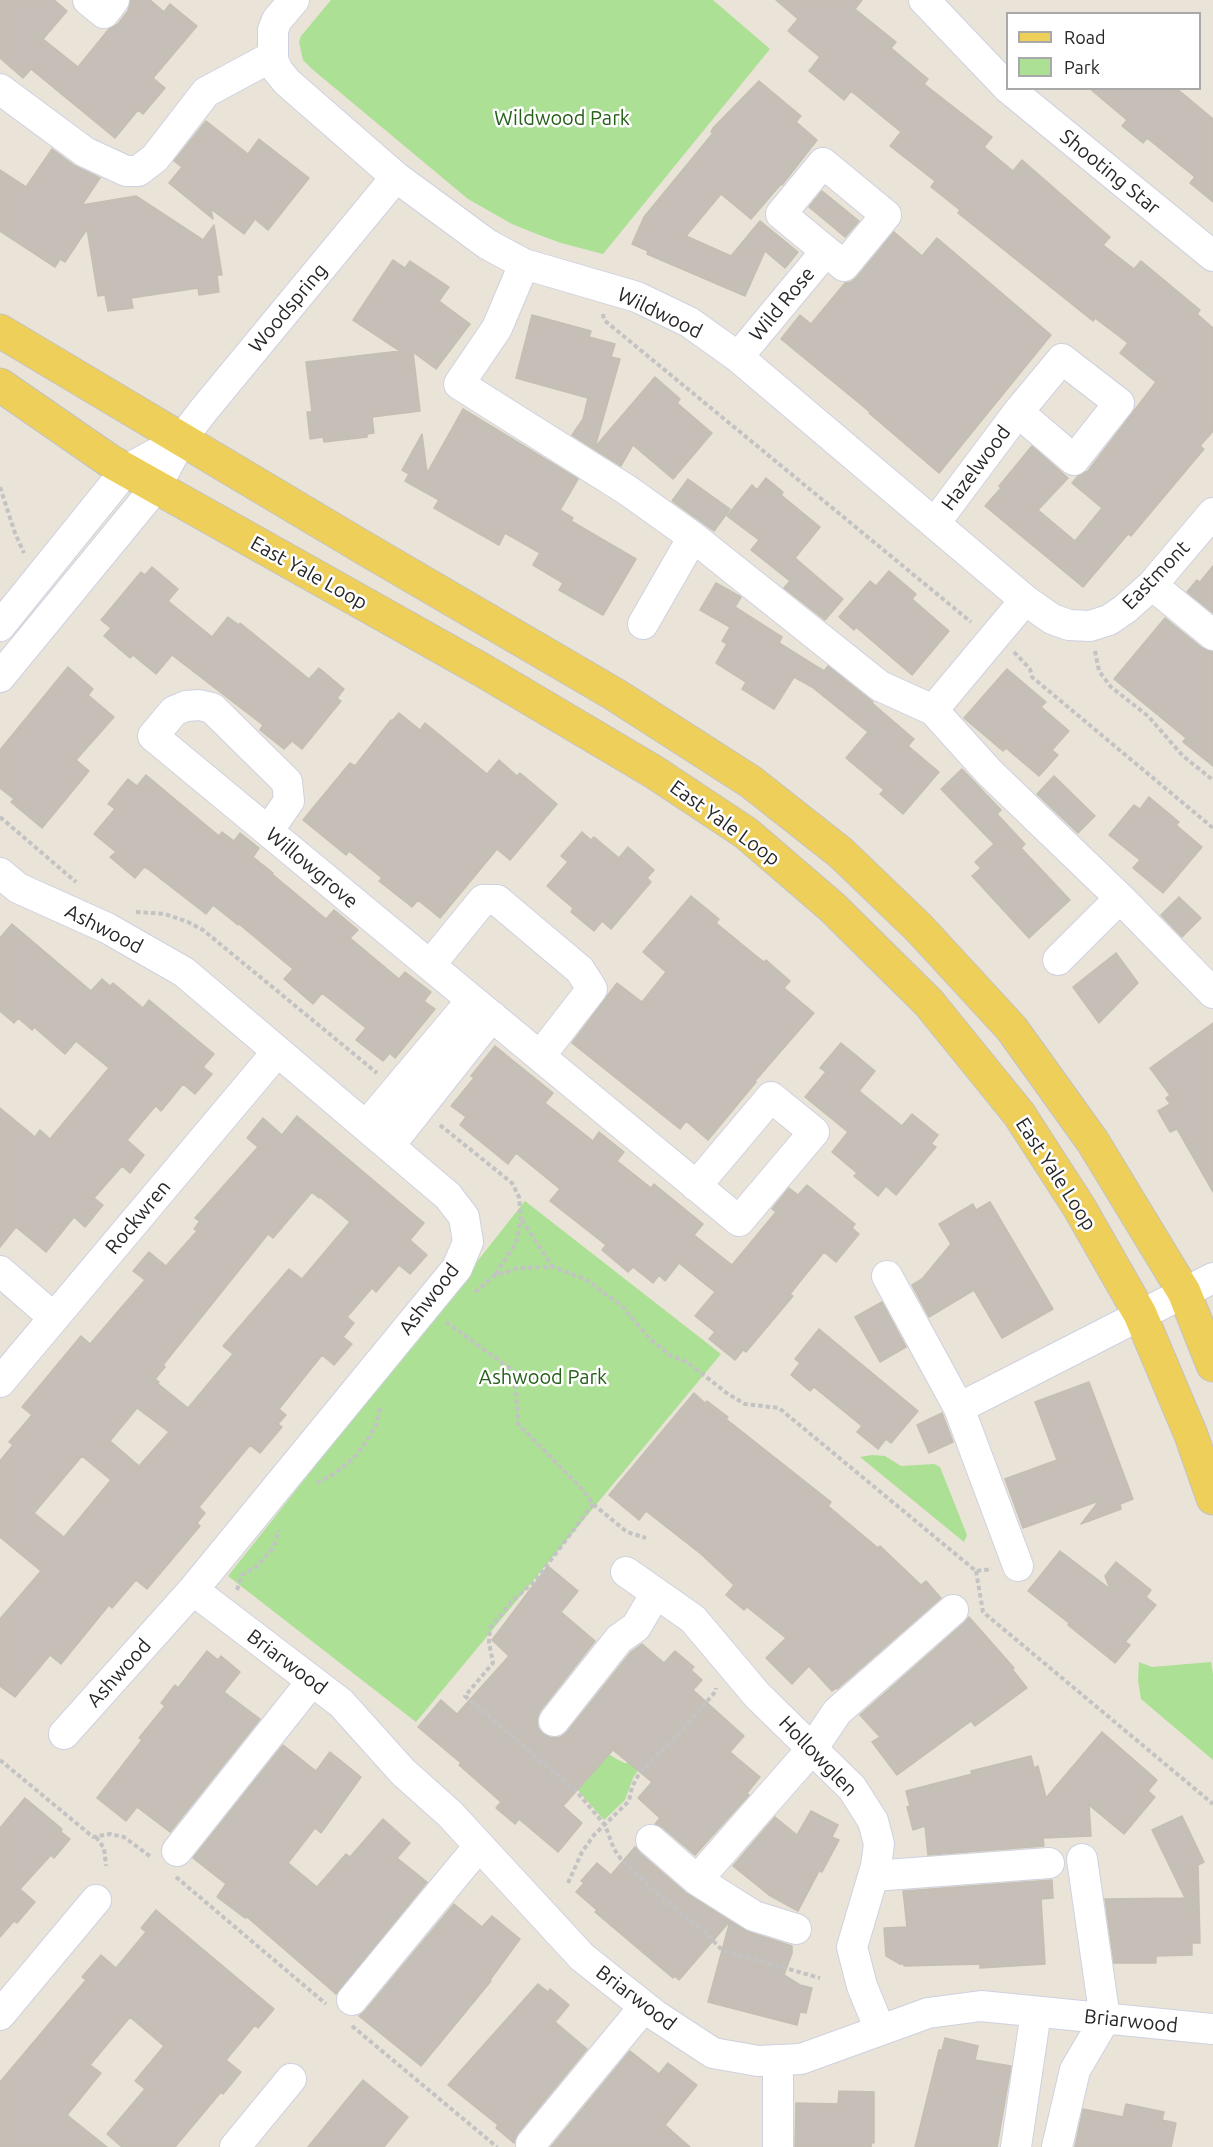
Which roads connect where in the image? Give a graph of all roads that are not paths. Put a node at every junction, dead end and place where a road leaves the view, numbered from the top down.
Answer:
1 (88, 0) edge
2 (114, 0) edge
3 (294, 0) edge
4 (924, 0) edge
5 (273, 56) junction
6 (1006, 86) edge
7 (0, 89) edge
8 (1010, 90) edge
9 (396, 177) junction
10 (826, 251) dead end
11 (1213, 256) edge
12 (524, 264) junction
13 (0, 331) edge
14 (738, 357) junction
15 (0, 385) edge
16 (1018, 412) dead end
17 (181, 440) junction
18 (126, 470) junction
19 (156, 487) junction
20 (1213, 513) edge
21 (934, 523) junction
22 (693, 537) junction
23 (1152, 585) junction
24 (1025, 600) junction
25 (643, 624) dead end
26 (0, 626) edge
27 (1213, 635) edge
28 (1092, 637) joint
29 (0, 677) edge
30 (933, 710) junction
31 (268, 831) junction
32 (0, 873) edge
33 (1120, 898) junction
34 (1058, 960) dead end
35 (430, 965) junction
36 (1213, 993) edge
37 (482, 1008) junction
38 (278, 1052) junction
39 (540, 1056) junction
40 (408, 1099) junction
41 (366, 1126) junction
42 (390, 1145) junction
43 (696, 1186) dead end
44 (0, 1271) edge
45 (887, 1276) dead end
46 (1213, 1278) edge
47 (1184, 1292) junction
48 (1140, 1314) junction
49 (53, 1317) junction
50 (1213, 1365) edge
51 (0, 1382) edge
52 (959, 1408) junction
53 (1213, 1498) edge
54 (1018, 1566) road end
55 (626, 1572) dead end
56 (193, 1590) junction
57 (656, 1593) junction
58 (952, 1610) dead end
59 (312, 1681) junction
60 (554, 1721) dead end
61 (64, 1734) dead end
62 (812, 1749) junction
63 (651, 1840) dead end
64 (479, 1846) junction
65 (1082, 1858) dead end
66 (167, 1861) road end
67 (1049, 1863) dead end
68 (873, 1876) junction
69 (697, 1880) junction
70 (96, 1900) dead end
71 (796, 1929) dead end
72 (644, 2007) junction
73 (342, 2009) road end
74 (1036, 2012) junction
75 (0, 2015) edge
76 (1105, 2019) junction
77 (1213, 2029) edge
78 (880, 2030) junction
79 (778, 2060) junction
80 (291, 2079) dead end
81 (531, 2144) dead end
82 (235, 2147) edge
83 (778, 2147) edge
84 (1016, 2147) edge
85 (1057, 2147) edge

1 - 2 street
3 - 5 street
4 - 6 street, Shooting Star
5 - 7 street
5 - 9 street, Wildwood
8 - 11 street, Shooting Star
9 - 12 street, Wildwood
9 - 17 street, Woodspring
10 - 14 street, Wild Rose
12 - 14 street, Wildwood
12 - 22 street
13 - 17 main road
14 - 21 street, Wildwood
15 - 18 main road, East Yale Loop
16 - 21 street, Hazelwood
17 - 18 street, Woodspring
17 - 19 street, Woodspring
17 - 47 main road
18 - 19 main road, East Yale Loop
18 - 26 street, Woodspring
19 - 29 street, Woodspring
19 - 48 main road, East Yale Loop
20 - 23 street, Eastmont
21 - 24 street, Wildwood
22 - 25 street
22 - 30 street
23 - 27 street
23 - 28 street, Eastmont
24 - 28 street, Wildwood
24 - 30 street
30 - 33 street
31 - 31 street, Willowgrove
31 - 35 street, Willowgrove
32 - 38 street, Ashwood
33 - 34 street
33 - 36 street
35 - 37 street, Willowgrove
35 - 39 street
37 - 39 street, Willowgrove
37 - 40 street
38 - 41 street, Ashwood
38 - 49 street, Rockwren
39 - 43 street, Willowgrove
40 - 41 street
40 - 42 street
41 - 42 street, Ashwood
42 - 56 street, Ashwood
44 - 49 street
45 - 52 street
46 - 47 street
47 - 48 street
47 - 50 main road
48 - 52 street
48 - 53 main road, East Yale Loop
49 - 51 street, Rockwren
52 - 54 street
55 - 57 street, Hollowglen
56 - 59 street, Briarwood
56 - 61 street, Ashwood
57 - 60 street
57 - 62 street, Hollowglen
58 - 62 street
59 - 64 street, Briarwood
59 - 66 street
62 - 68 street, Hollowglen
62 - 69 street
63 - 69 street
64 - 72 street, Briarwood
64 - 73 street
65 - 76 street
67 - 68 street
68 - 78 street, Hollowglen
69 - 71 street
70 - 75 street
72 - 79 street, Briarwood
72 - 81 street
74 - 76 street, Briarwood
74 - 78 street, Briarwood
74 - 84 street
76 - 77 street, Briarwood
76 - 85 street
78 - 79 street, Briarwood
79 - 83 street
80 - 82 street

